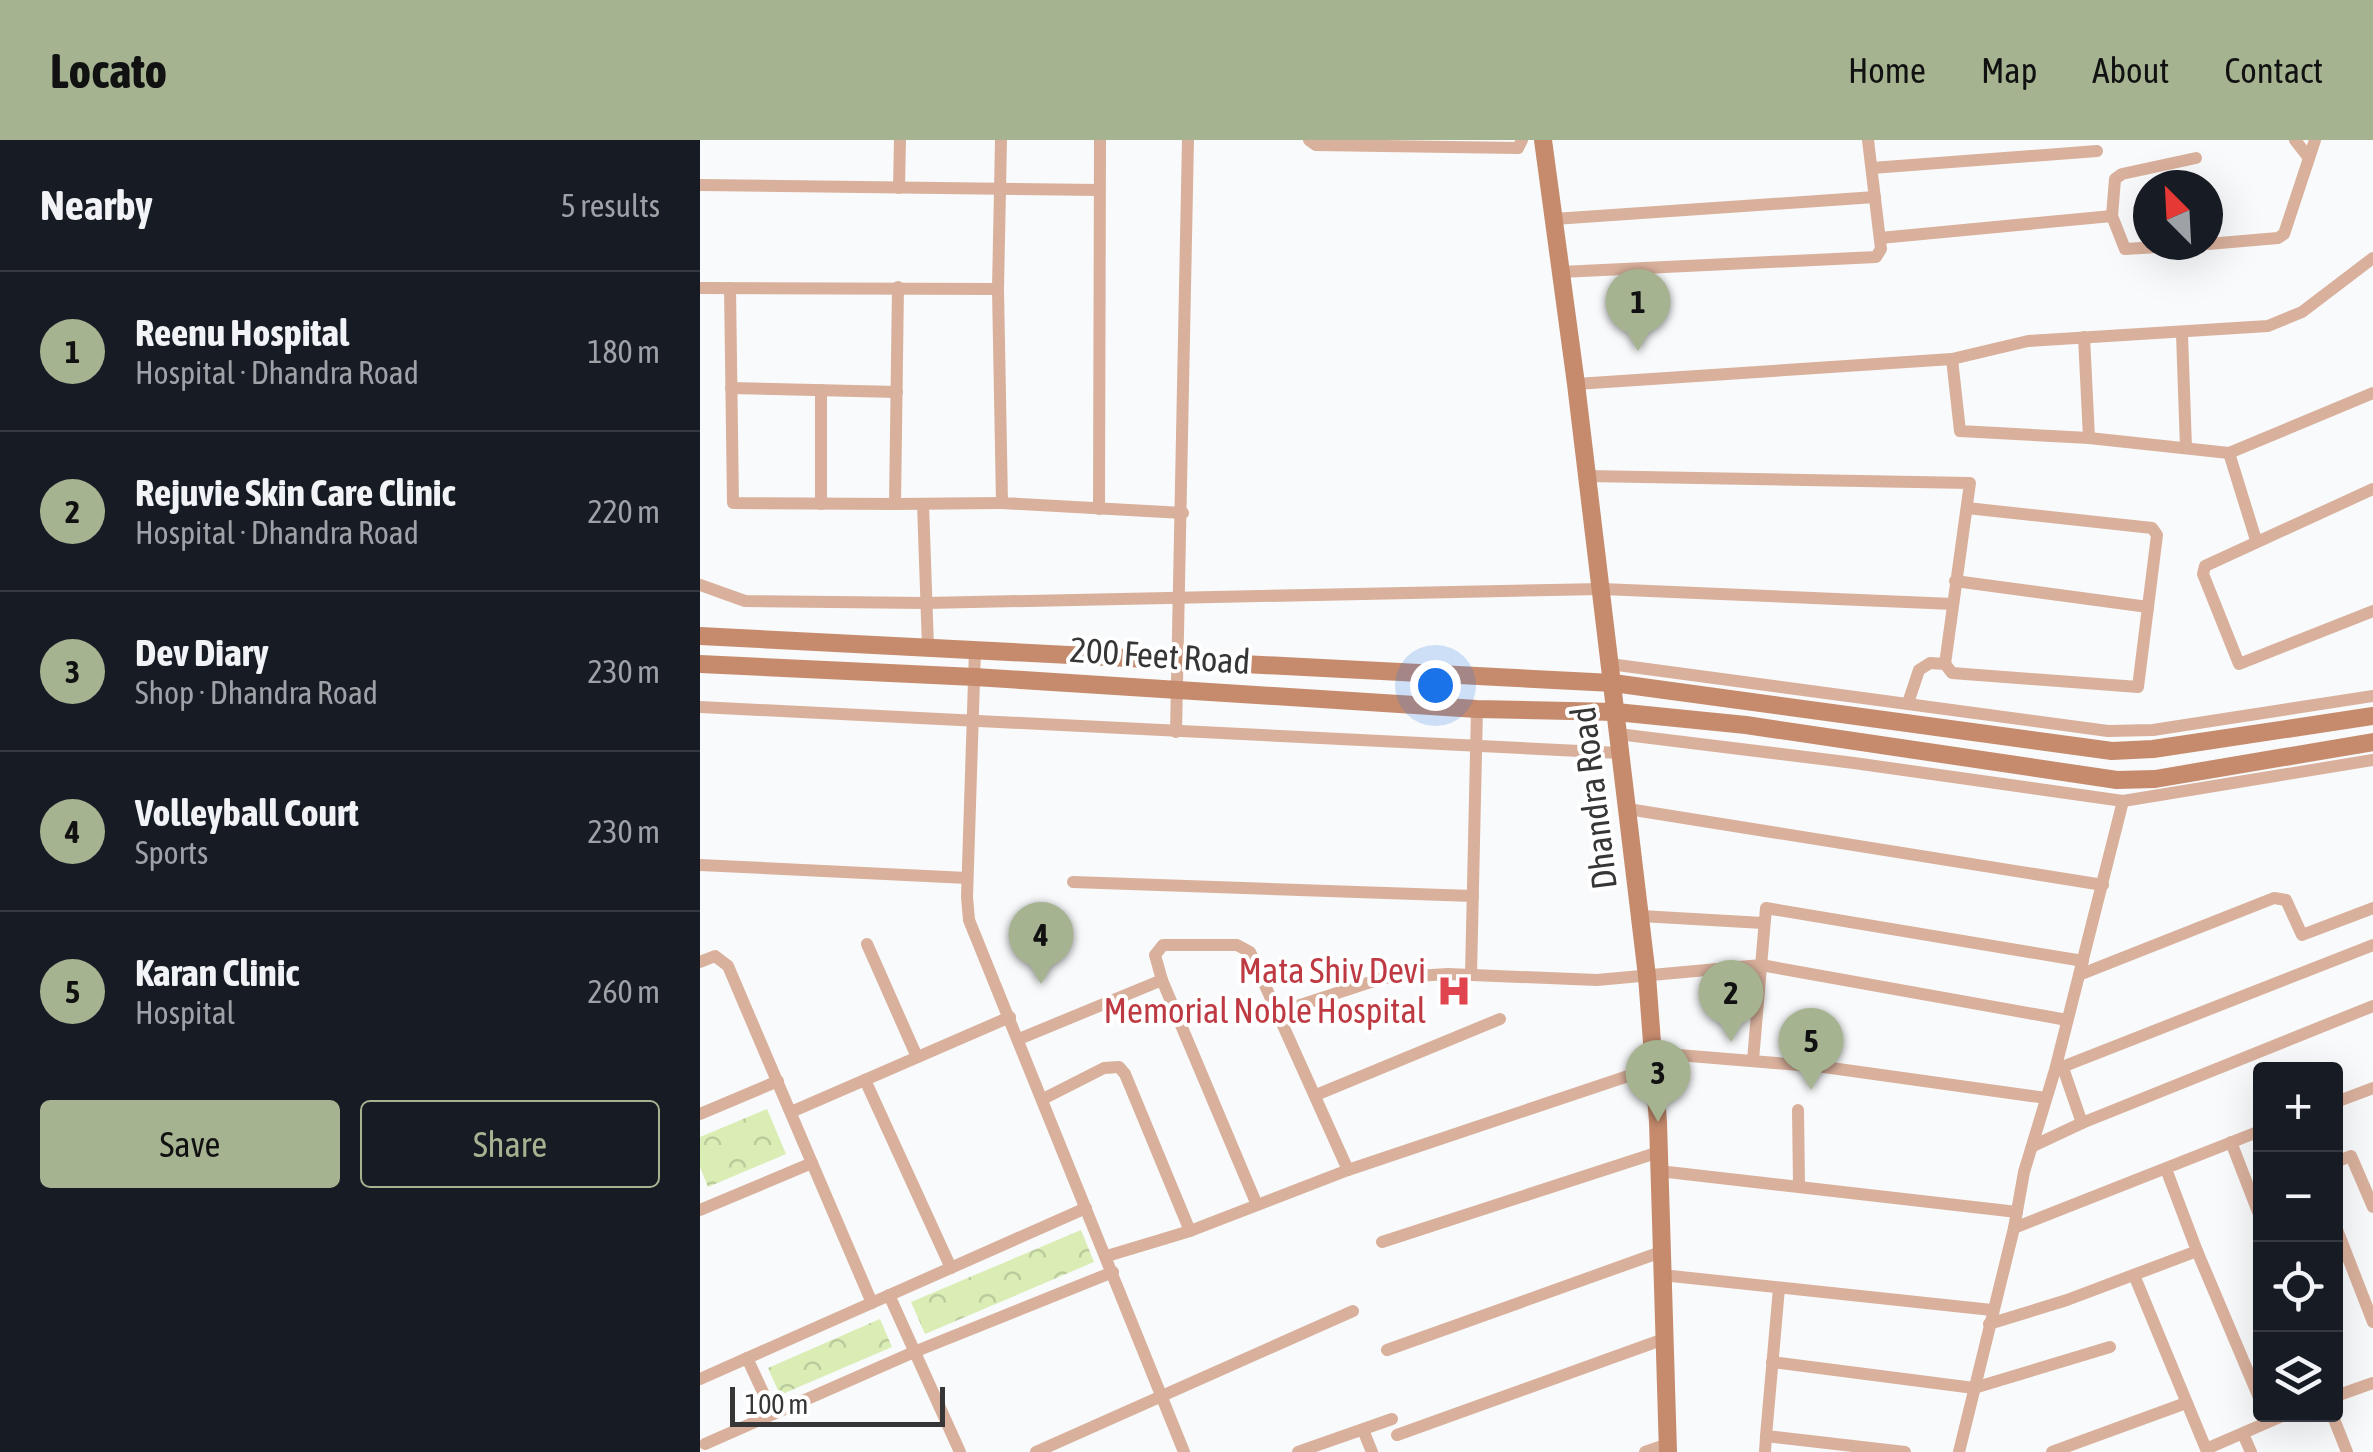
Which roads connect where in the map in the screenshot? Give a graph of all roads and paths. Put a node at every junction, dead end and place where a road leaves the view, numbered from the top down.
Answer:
1 (900, 140) edge
2 (1000, 140) edge
3 (1100, 140) edge
4 (1188, 140) edge
5 (1310, 140) edge
6 (1522, 140) edge
7 (1542, 140) edge
8 (1868, 140) edge
9 (2295, 140) edge
10 (2315, 140) edge
11 (2097, 151) dead end
12 (2196, 158) dead end
13 (2309, 158) junction
14 (1872, 168) junction
15 (700, 185) edge
16 (900, 188) junction
17 (1000, 189) junction
18 (1099, 190) junction
19 (1875, 197) junction
20 (2112, 216) junction
21 (1554, 219) junction
22 (1880, 238) junction
23 (2223, 243) edge
24 (2133, 249) edge
25 (2373, 258) edge
26 (1561, 272) junction
27 (700, 288) edge
28 (730, 288) junction
29 (898, 288) junction
30 (998, 289) junction
31 (2182, 334) junction
32 (2084, 337) junction
33 (1952, 359) junction
34 (1576, 384) junction
35 (731, 388) junction
36 (822, 390) junction
37 (897, 392) junction
38 (2373, 392) edge
39 (2089, 438) junction
40 (2186, 448) junction
41 (2229, 453) junction
42 (1587, 476) junction
43 (2373, 489) edge
44 (1002, 503) junction
45 (822, 504) junction
46 (895, 504) junction
47 (923, 504) junction
48 (1967, 508) junction
49 (1099, 510) junction
50 (1182, 512) junction
51 (2256, 540) junction
52 (1955, 581) junction
53 (700, 586) edge
54 (1602, 589) junction
55 (1180, 599) junction
56 (926, 603) junction
57 (1953, 604) junction
58 (2148, 607) junction
59 (2373, 611) edge
60 (700, 636) edge
61 (928, 648) junction
62 (975, 650) junction
63 (1180, 659) junction
64 (700, 664) edge
65 (1946, 664) junction
66 (1612, 674) junction
67 (975, 677) junction
68 (1179, 690) junction
69 (2373, 696) edge
70 (1908, 703) junction
71 (700, 707) edge
72 (1477, 708) junction
73 (1616, 712) junction
74 (2373, 716) edge
75 (974, 721) junction
76 (1176, 732) junction
77 (2373, 742) edge
78 (1619, 744) junction
79 (1477, 748) junction
80 (2373, 760) edge
81 (2123, 801) junction
82 (1628, 809) junction
83 (700, 865) edge
84 (967, 878) junction
85 (1072, 882) dead end
86 (2103, 885) junction
87 (1473, 896) junction
88 (2373, 908) edge
89 (1641, 916) junction
90 (1763, 923) junction
91 (867, 944) dead end
92 (2373, 945) edge
93 (700, 962) edge
94 (1761, 965) junction
95 (2081, 968) junction
96 (1471, 975) junction
97 (1647, 976) junction
98 (1162, 980) junction
99 (2373, 1006) edge
100 (1279, 1012) junction
101 (1010, 1017) junction
102 (1500, 1019) dead end
103 (2068, 1020) junction
104 (1018, 1039) junction
105 (917, 1057) junction
106 (1655, 1060) junction
107 (1753, 1060) junction
108 (2059, 1069) junction
109 (864, 1080) junction
110 (778, 1081) junction
111 (2373, 1088) edge
112 (1316, 1095) junction
113 (2046, 1098) junction
114 (1042, 1099) junction
115 (2343, 1099) edge
116 (1798, 1110) dead end
117 (791, 1112) junction
118 (700, 1114) edge
119 (2082, 1124) junction
120 (2253, 1134) edge
121 (2232, 1142) junction
122 (2033, 1146) junction
123 (2343, 1159) edge
124 (1659, 1162) junction
125 (812, 1163) junction
126 (2166, 1169) junction
127 (1348, 1170) junction
128 (1799, 1185) junction
129 (2253, 1198) edge
130 (1257, 1205) junction
131 (2373, 1207) edge
132 (1086, 1208) junction
133 (700, 1210) edge
134 (2017, 1212) junction
135 (2014, 1228) junction
136 (1190, 1231) junction
137 (1382, 1242) dead end
138 (2342, 1242) edge
139 (2196, 1251) junction
140 (1662, 1252) junction
141 (1107, 1256) junction
142 (951, 1268) junction
143 (1113, 1272) junction
144 (1662, 1275) junction
145 (2134, 1275) junction
146 (1778, 1288) junction
147 (888, 1295) junction
148 (872, 1303) junction
149 (1353, 1311) dead end
150 (1991, 1317) junction
151 (2373, 1322) edge
152 (1664, 1339) junction
153 (2110, 1347) dead end
154 (1387, 1350) dead end
155 (914, 1352) junction
156 (747, 1358) junction
157 (1772, 1362) junction
158 (700, 1379) edge
159 (2373, 1383) edge
160 (2253, 1384) edge
161 (1974, 1388) junction
162 (1161, 1394) junction
163 (2343, 1394) edge
164 (2186, 1403) junction
165 (773, 1414) junction
166 (1392, 1419) dead end
167 (2262, 1422) edge
168 (2335, 1422) edge
169 (1362, 1430) junction
170 (2243, 1434) junction
171 (1398, 1435) dead end
172 (1766, 1436) junction
173 (704, 1443) edge
174 (1668, 1448) edge
175 (960, 1452) edge
176 (1036, 1452) edge
177 (1184, 1452) edge
178 (1298, 1452) edge
179 (1372, 1452) edge
180 (1646, 1452) edge
181 (1766, 1452) edge
182 (1905, 1452) edge
183 (1959, 1452) edge
184 (2052, 1452) edge
185 (2250, 1452) edge
186 (2347, 1452) edge

1 - 16 street
2 - 17 street
3 - 18 street
4 - 50 street
5 - 6 street
7 - 21 street, Dhandra Road
8 - 14 street
9 - 13 street
10 - 13 street
11 - 14 street
12 - 20 street
13 - 23 street
14 - 19 street
15 - 16 street
16 - 17 street
17 - 18 street
17 - 30 street
18 - 49 street
19 - 21 street
19 - 22 street
20 - 22 street
20 - 24 street
21 - 26 street, Dhandra Road
22 - 26 street
25 - 31 street
26 - 34 street, Dhandra Road
27 - 28 street
28 - 29 street
28 - 35 street
29 - 30 street
29 - 37 street
30 - 44 street
31 - 32 street
31 - 40 street
32 - 33 street
32 - 39 street
33 - 34 street
33 - 39 street
34 - 42 street, Dhandra Road
35 - 36 street
35 - 45 street
36 - 37 street
36 - 45 street
37 - 46 street
38 - 41 street
39 - 40 street
40 - 41 street
41 - 51 street
42 - 48 street
42 - 54 street, Dhandra Road
43 - 51 street
44 - 47 street
44 - 49 street
45 - 46 street
46 - 47 street
47 - 56 street
48 - 52 street
48 - 58 street
49 - 50 street
50 - 55 street
51 - 59 street
52 - 57 street
52 - 58 street
53 - 56 street
54 - 55 street
54 - 57 street
54 - 66 street, Dhandra Road
55 - 56 street
55 - 63 street
56 - 61 street
57 - 65 street
58 - 65 street
60 - 61 street
61 - 62 street
62 - 63 street
62 - 67 street
63 - 66 street
63 - 68 street
64 - 67 street, 200 Feet Road
65 - 70 street
66 - 70 street
66 - 73 street, Dhandra Road
66 - 74 street
67 - 68 street, 200 Feet Road
67 - 75 street
68 - 72 street, 200 Feet Road
68 - 76 street
69 - 70 street
71 - 75 street
72 - 73 street, 200 Feet Road
72 - 79 street
73 - 77 street, 200 Feet Road
73 - 78 street, Dhandra Road
75 - 76 street
75 - 84 street
76 - 79 street
78 - 79 street
78 - 81 street
78 - 82 street, Dhandra Road
79 - 87 street
80 - 81 street
81 - 86 street
82 - 86 street
82 - 89 street, Dhandra Road
83 - 84 street
84 - 101 street
85 - 87 street
86 - 95 street
87 - 96 street
88 - 95 street
89 - 90 street
89 - 97 street, Dhandra Road
90 - 94 street
90 - 95 street
91 - 105 street
92 - 108 street
93 - 110 street
94 - 97 street
94 - 103 street
94 - 107 street
95 - 103 street
96 - 97 street
96 - 100 street
97 - 106 street, Dhandra Road
98 - 100 street
98 - 104 street
98 - 130 street
99 - 119 street
100 - 112 street
101 - 104 street
101 - 105 street
102 - 112 street
103 - 108 street
104 - 114 street
105 - 109 street
106 - 107 street
106 - 124 street, Dhandra Road
106 - 127 street
107 - 113 street
108 - 113 street
108 - 119 street
109 - 117 street
109 - 142 street
110 - 117 street
110 - 118 street
111 - 115 street
112 - 127 street
113 - 122 street
114 - 132 street
114 - 136 street
116 - 128 street
117 - 125 street
119 - 122 street
120 - 121 street
121 - 126 street
121 - 129 street
122 - 134 street
123 - 131 street
124 - 128 street
124 - 137 street
124 - 140 street, Dhandra Road
125 - 133 street
125 - 148 street
126 - 135 street
126 - 139 street
127 - 130 street
128 - 134 street
130 - 136 street
132 - 141 street
132 - 142 street
134 - 135 street
135 - 150 street
136 - 141 street
138 - 151 street
139 - 145 street
139 - 160 street
140 - 144 street, Dhandra Road
140 - 154 street
141 - 143 street
142 - 147 street
143 - 155 street
143 - 162 street
144 - 146 street
144 - 152 street, Dhandra Road
145 - 150 street
145 - 164 street
146 - 150 street
146 - 157 street
147 - 148 street
147 - 155 street
148 - 156 street
149 - 162 street
150 - 161 street
152 - 171 street
152 - 174 street, Dhandra Road
153 - 161 street
155 - 165 street
155 - 175 street
156 - 158 street
156 - 165 street
157 - 161 street
157 - 172 street
159 - 163 street
161 - 183 street
162 - 176 street
162 - 177 street
164 - 170 street
164 - 184 street
165 - 173 street
166 - 169 street
167 - 170 street
168 - 186 street
169 - 178 street
169 - 179 street
170 - 185 street
172 - 181 street
172 - 182 street
174 - 180 street

